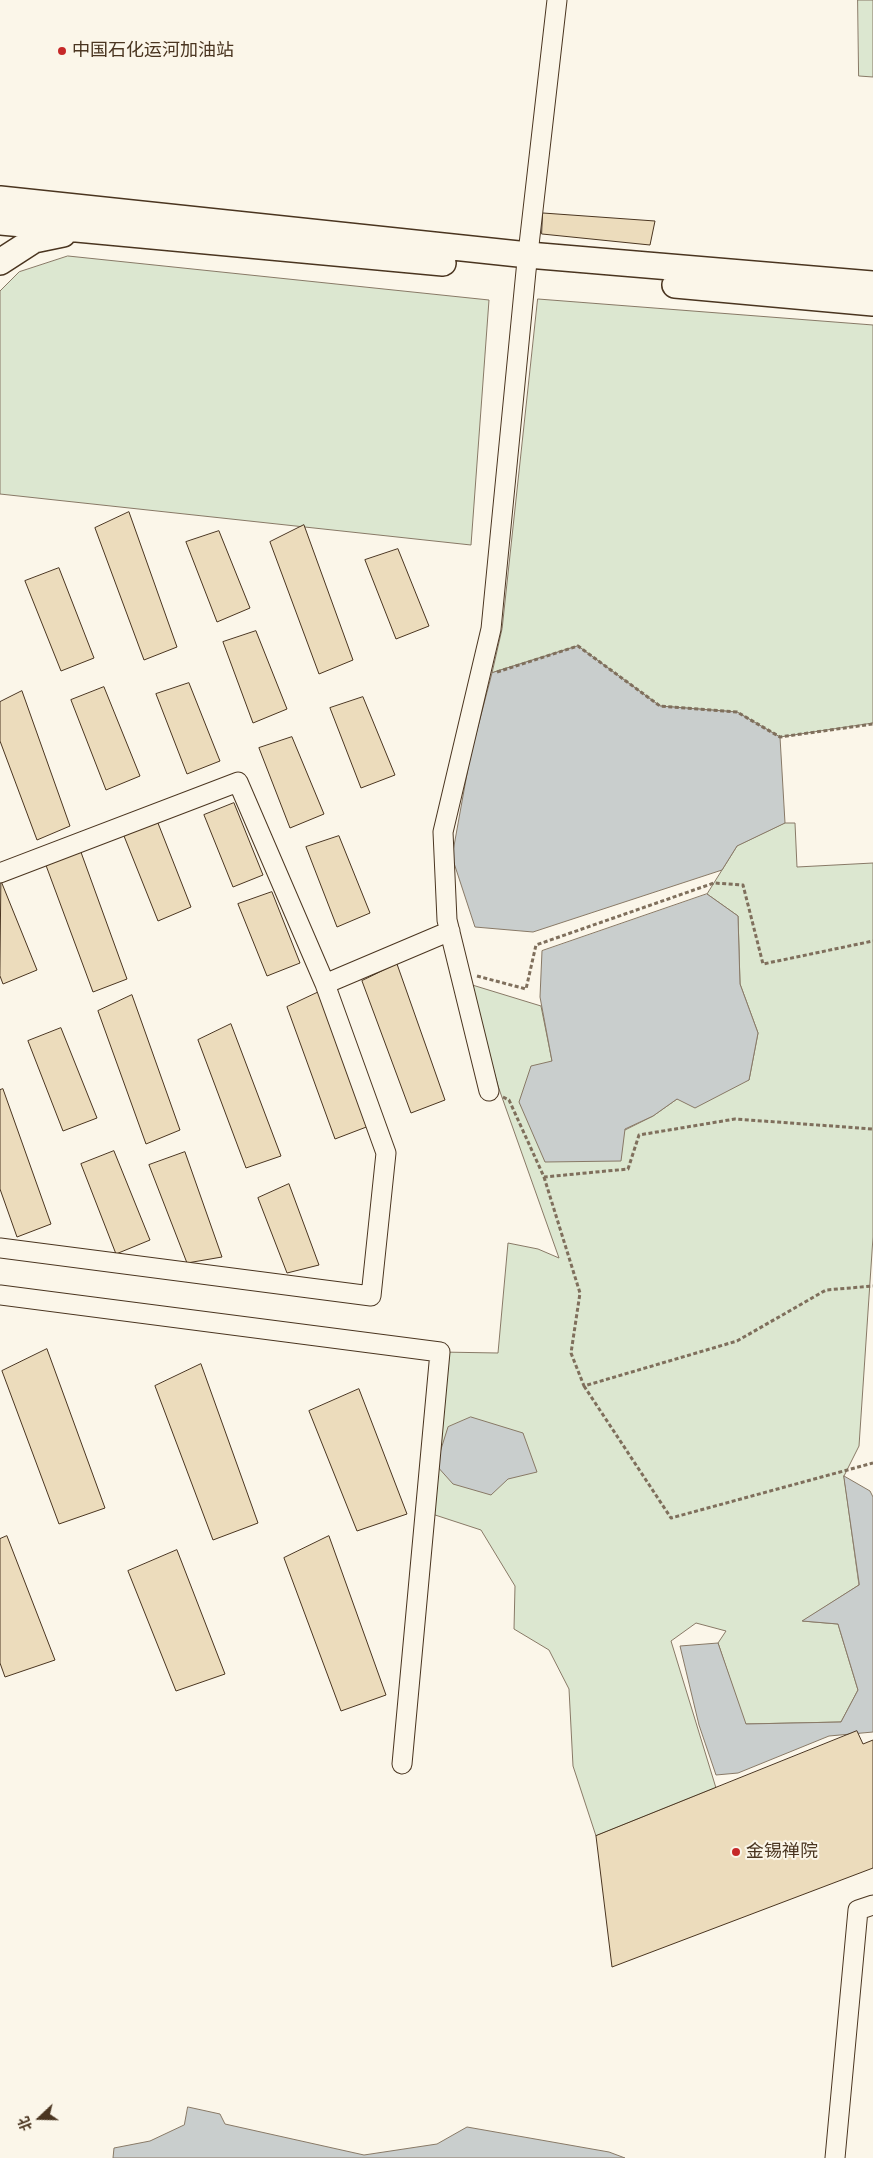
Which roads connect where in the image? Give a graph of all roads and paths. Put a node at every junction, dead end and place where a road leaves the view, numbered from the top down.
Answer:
1 (557, 0) edge
2 (0, 199) edge
3 (0, 222) edge
4 (82, 229) junction
5 (0, 262) edge
6 (527, 263) junction
7 (873, 284) edge
8 (873, 303) edge
9 (480, 677) junction
10 (873, 724) edge
11 (0, 873) edge
12 (450, 931) junction
13 (873, 941) edge
14 (460, 972) junction
15 (324, 984) junction
16 (489, 1091) joint
17 (873, 1129) edge
18 (544, 1177) junction
19 (0, 1248) edge
20 (873, 1286) edge
21 (0, 1295) edge
22 (584, 1386) junction
23 (873, 1463) edge
24 (402, 1764) dead end
25 (873, 1905) edge
26 (835, 2158) edge

1 - 6 street
2 - 6 main road
3 - 4 main road
4 - 5 main road
4 - 6 main road
6 - 7 main road
6 - 8 main road
6 - 9 street
9 - 10 path
9 - 12 street
11 - 15 street
12 - 14 street
12 - 15 street
13 - 14 path
14 - 16 street
15 - 19 street
16 - 18 path
17 - 18 path
18 - 22 path
20 - 22 path
21 - 24 street
22 - 23 path
25 - 26 street

